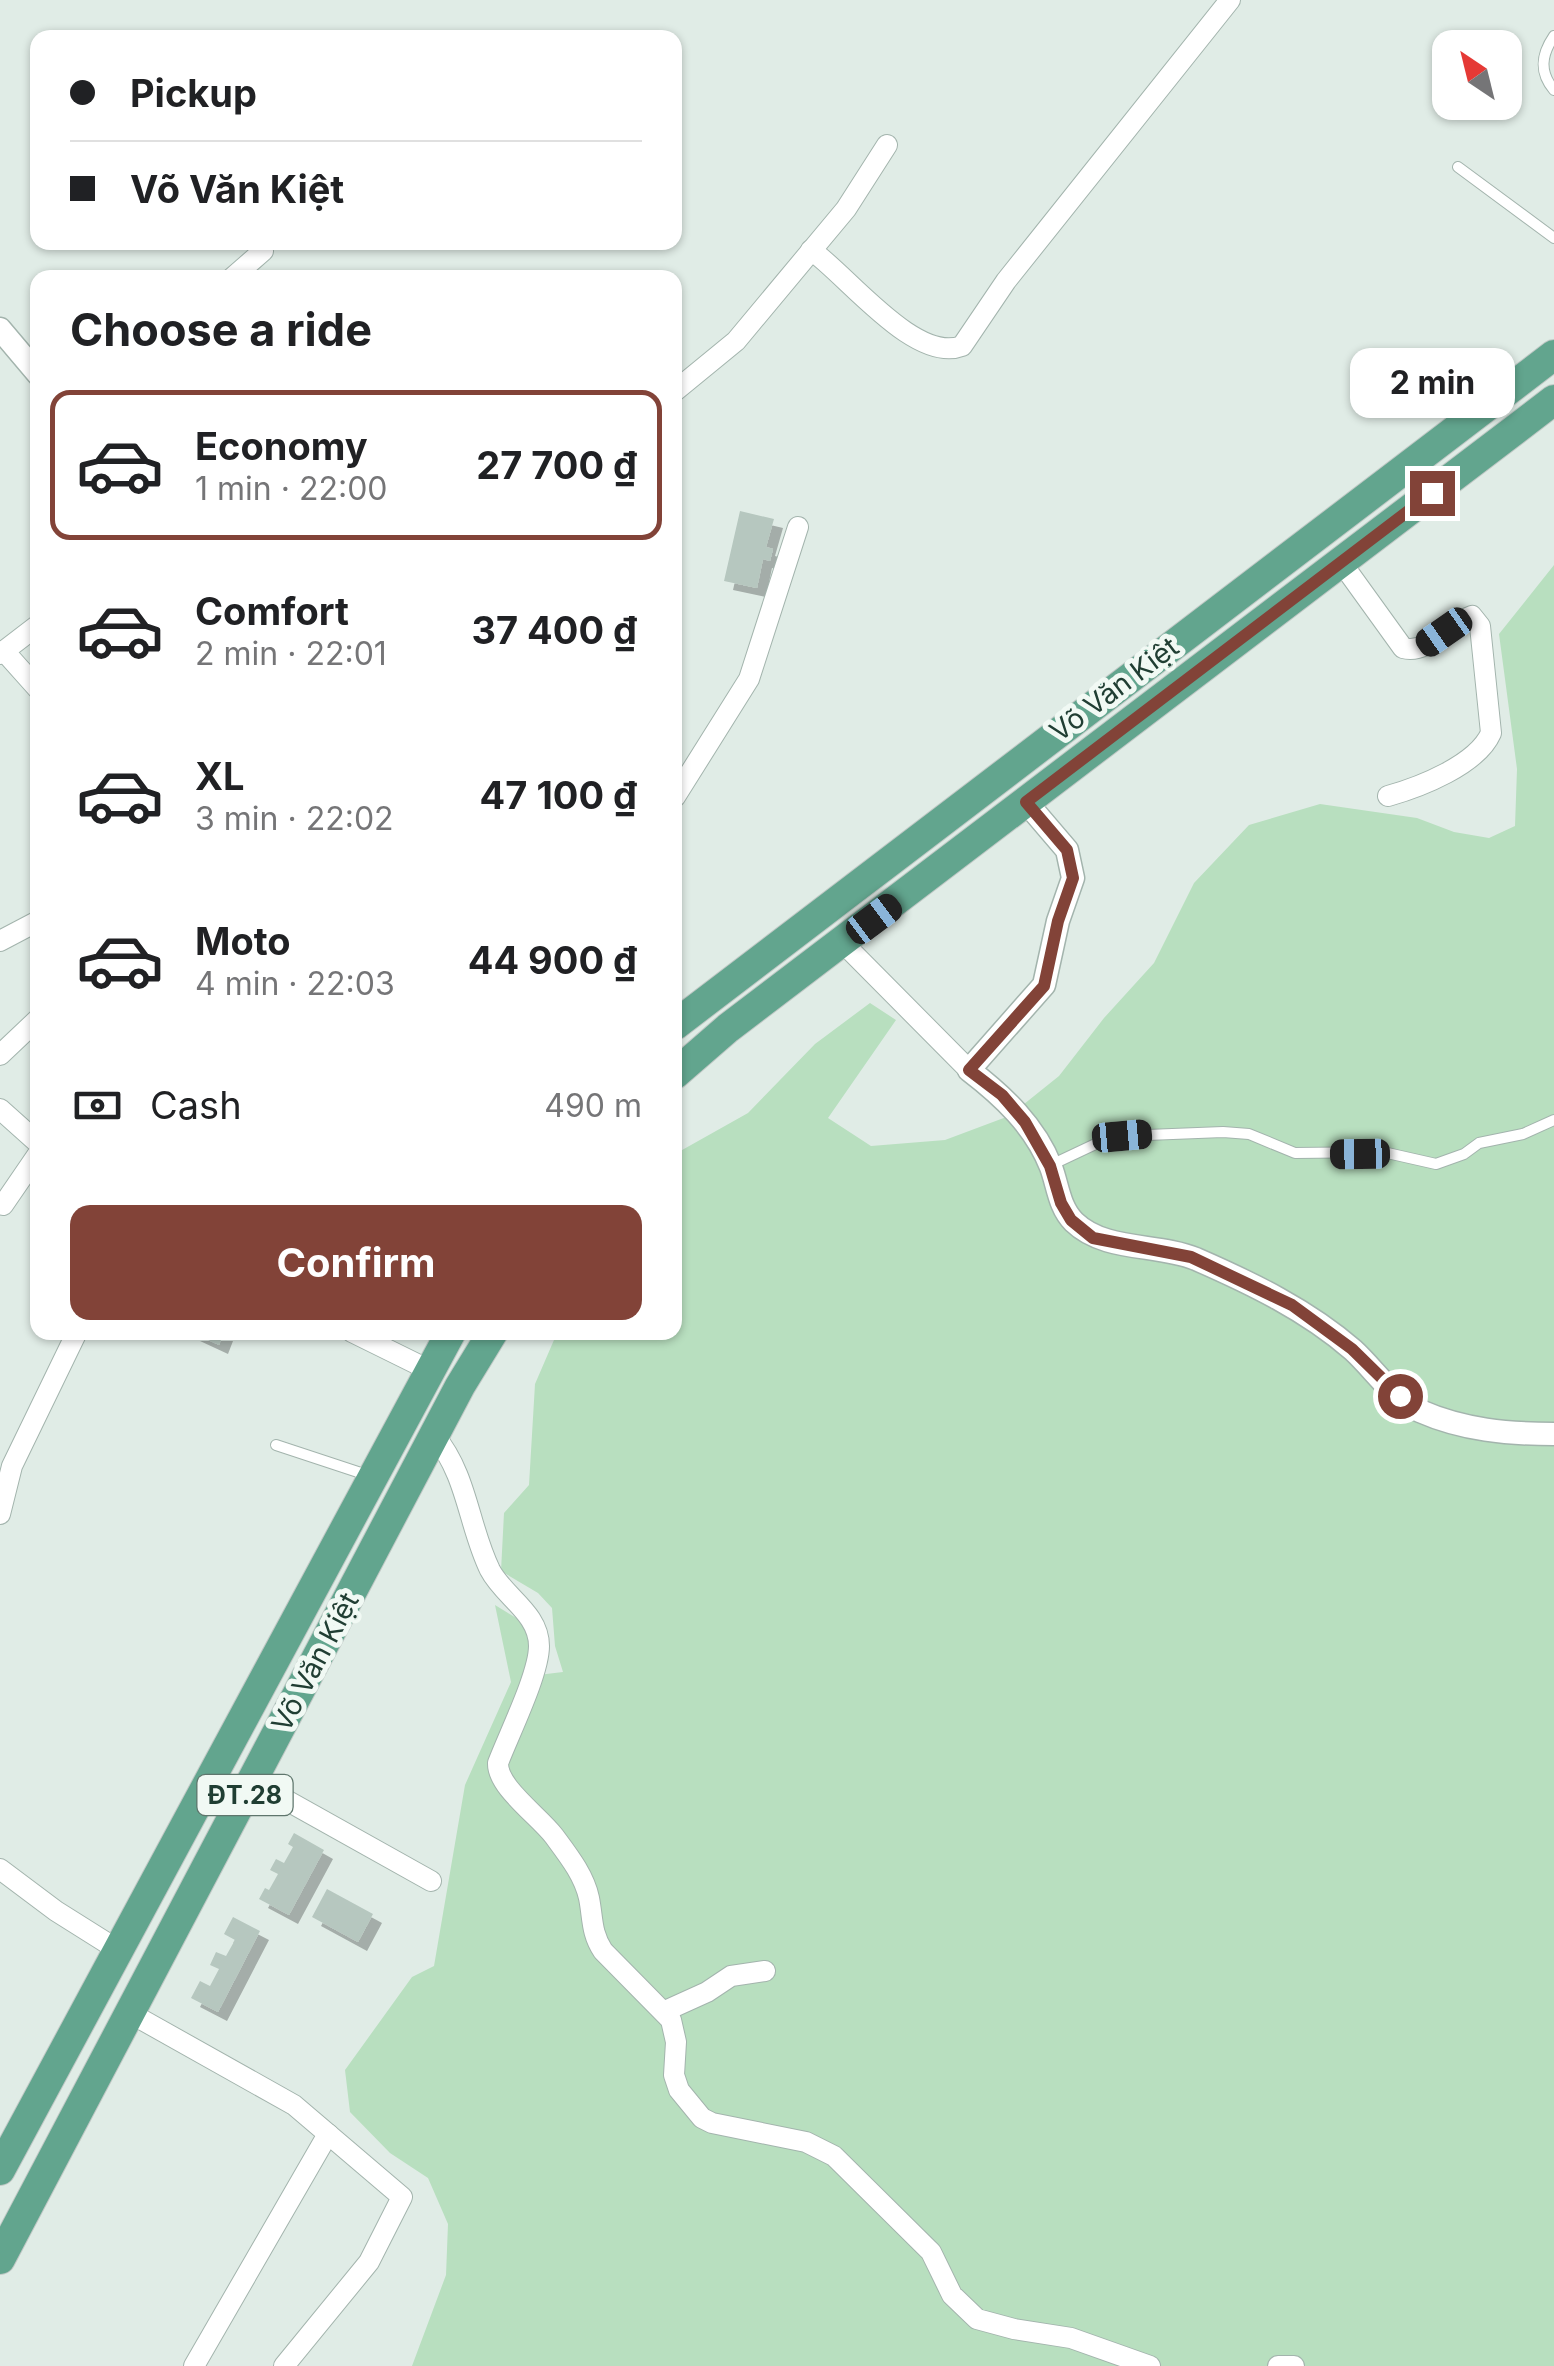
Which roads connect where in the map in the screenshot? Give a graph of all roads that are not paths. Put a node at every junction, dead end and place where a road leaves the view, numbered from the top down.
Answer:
1 (1230, 0) edge
2 (1554, 36) edge
3 (1554, 90) edge
4 (888, 145) dead end
5 (1458, 167) dead end
6 (1554, 238) edge
7 (811, 250) junction
8 (264, 251) dead end
9 (241, 270) edge
10 (3, 337) edge
11 (1554, 355) edge
12 (30, 366) edge
13 (682, 385) edge
14 (1554, 400) edge
15 (798, 526) dead end
16 (1341, 562) junction
17 (30, 632) edge
18 (2, 652) edge
19 (30, 681) edge
20 (1004, 772) junction
21 (682, 786) edge
22 (1388, 796) dead end
23 (1026, 802) junction
24 (30, 927) edge
25 (0, 941) edge
26 (843, 943) junction
27 (682, 1020) edge
28 (30, 1027) edge
29 (0, 1055) edge
30 (682, 1068) edge
31 (969, 1070) junction
32 (0, 1108) edge
33 (1554, 1120) edge
34 (30, 1136) edge
35 (30, 1165) edge
36 (1050, 1166) junction
37 (0, 1204) edge
38 (73, 1340) edge
39 (368, 1340) edge
40 (446, 1340) edge
41 (488, 1340) edge
42 (428, 1370) junction
43 (1554, 1434) edge
44 (434, 1436) junction
45 (276, 1445) dead end
46 (5, 1471) edge
47 (371, 1477) junction
48 (0, 1514) edge
49 (252, 1782) junction
50 (164, 1863) junction
51 (0, 1869) edge
52 (199, 1881) junction
53 (432, 1881) dead end
54 (118, 1950) junction
55 (765, 1971) dead end
56 (664, 2010) junction
57 (130, 2013) junction
58 (328, 2134) junction
59 (0, 2170) edge
60 (0, 2259) edge
61 (194, 2366) edge
62 (284, 2366) edge
63 (1150, 2366) edge
64 (1278, 2366) edge
65 (1294, 2366) edge

1 - 7 street
2 - 3 lane
4 - 7 street
5 - 6 lane
7 - 13 street
8 - 9 street
10 - 12 street
11 - 20 main road, Võ Văn Kiệt
14 - 16 main road, Võ Văn Kiệt
15 - 21 street
16 - 22 street
16 - 23 main road, Võ Văn Kiệt
17 - 18 street
18 - 19 street
20 - 23 main road
20 - 27 main road, Võ Văn Kiệt
23 - 26 main road, Võ Văn Kiệt
23 - 31 street
24 - 25 street
26 - 30 main road, Võ Văn Kiệt
26 - 31 street
28 - 29 street
31 - 36 street
32 - 34 street
33 - 36 lane
35 - 37 street
36 - 43 street
38 - 46 street
39 - 42 street
40 - 42 main road, Võ Văn Kiệt / ĐT.28
41 - 44 main road, Võ Văn Kiệt / ĐT.28
42 - 47 main road, Võ Văn Kiệt / ĐT.28
44 - 49 main road, Võ Văn Kiệt / ĐT.28
44 - 56 street
45 - 47 lane
46 - 48 street
47 - 50 main road, Võ Văn Kiệt / ĐT.28
49 - 52 main road, Võ Văn Kiệt / ĐT.28
49 - 53 street
50 - 52 main road
50 - 54 main road, Võ Văn Kiệt / ĐT.28
51 - 54 street
52 - 57 main road, Võ Văn Kiệt / ĐT.28
54 - 59 main road, Võ Văn Kiệt / ĐT.28
55 - 56 street
56 - 63 street
57 - 58 street
57 - 60 main road, Võ Văn Kiệt / ĐT.28
58 - 61 street
58 - 62 street
64 - 65 street

